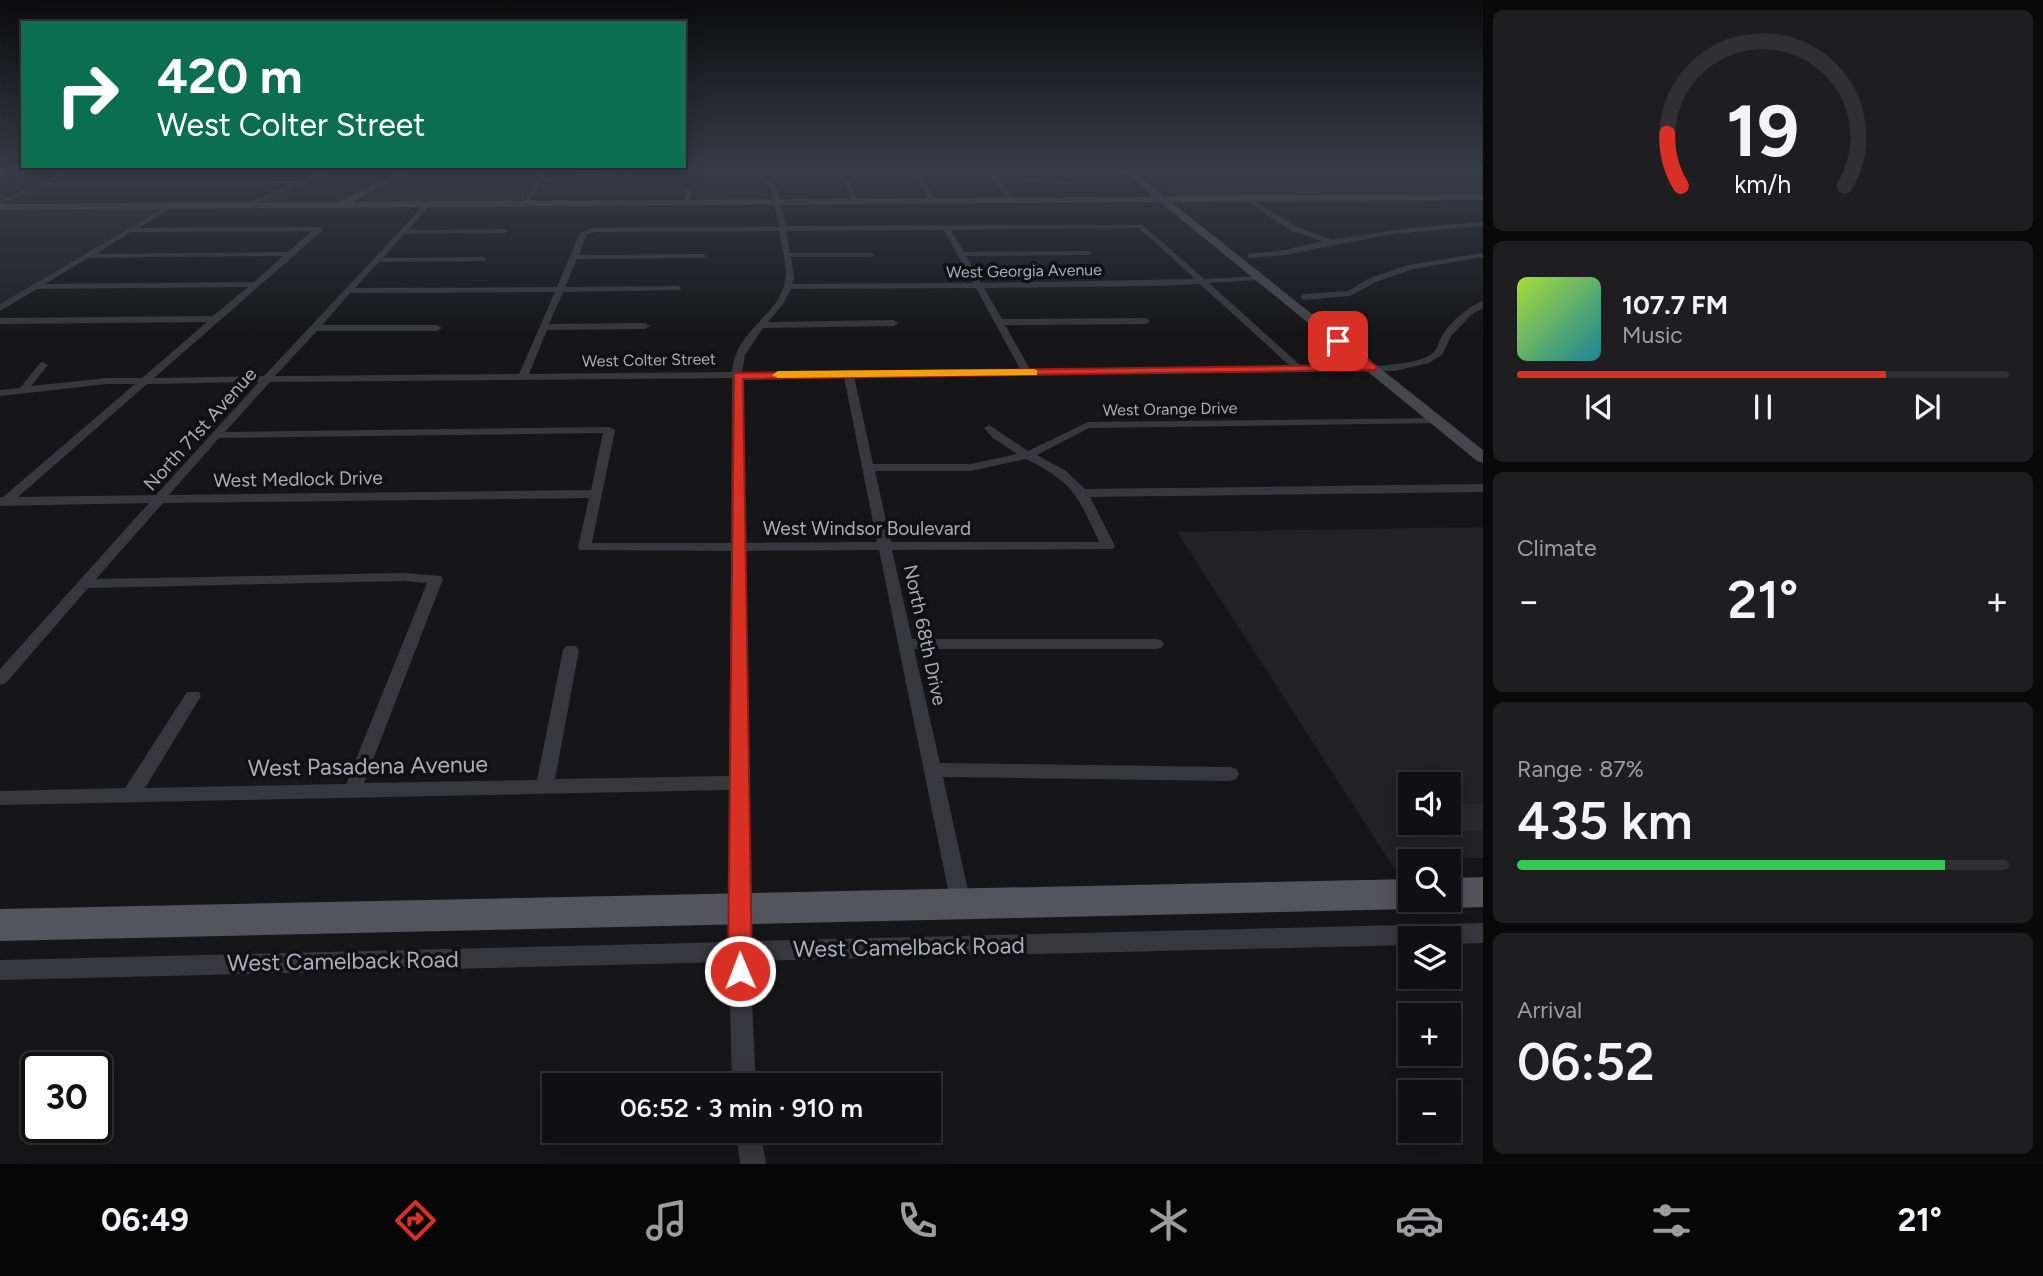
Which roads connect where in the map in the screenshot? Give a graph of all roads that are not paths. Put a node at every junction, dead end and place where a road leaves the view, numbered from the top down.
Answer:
1 (137, 226) edge
2 (409, 226) edge
3 (1079, 226) edge
4 (1141, 226) edge
5 (1196, 226) edge
6 (1290, 226) edge
7 (1375, 226) edge
8 (1452, 226) edge
9 (946, 227) junction
10 (782, 228) junction
11 (131, 230) junction
12 (504, 231) dead end
13 (1388, 231) junction
14 (404, 232) junction
15 (1330, 242) junction
16 (1088, 253) dead end
17 (291, 254) junction
18 (961, 254) junction
19 (787, 255) junction
20 (871, 255) dead end
21 (1483, 255) edge
22 (88, 256) junction
23 (704, 256) dead end
24 (1251, 256) dead end
25 (575, 257) junction
26 (483, 259) dead end
27 (379, 260) junction
28 (1259, 278) junction
29 (1201, 281) junction
30 (256, 284) junction
31 (979, 285) junction
32 (36, 286) junction
33 (678, 288) dead end
34 (789, 288) junction
35 (559, 289) junction
36 (349, 291) junction
37 (1304, 297) dead end
38 (1483, 304) edge
39 (0, 308) edge
40 (214, 319) junction
41 (0, 321) edge
42 (1146, 321) dead end
43 (998, 322) junction
44 (894, 323) dead end
45 (759, 324) junction
46 (645, 326) dead end
47 (544, 327) junction
48 (314, 328) junction
49 (437, 328) dead end
50 (43, 365) dead end
51 (1372, 368) junction
52 (1299, 369) junction
53 (1027, 372) junction
54 (848, 374) junction
55 (738, 375) junction
56 (522, 378) junction
57 (144, 381) junction
58 (266, 381) junction
59 (24, 389) junction
60 (0, 393) edge
61 (1438, 421) junction
62 (989, 428) dead end
63 (216, 435) junction
64 (1030, 454) junction
65 (1483, 458) edge
66 (869, 467) junction
67 (1483, 488) edge
68 (1082, 493) junction
69 (596, 494) junction
70 (159, 500) junction
71 (2, 503) edge
72 (887, 547) junction
73 (738, 548) junction
74 (84, 584) junction
75 (908, 645) junction
76 (1156, 645) dead end
77 (571, 650) dead end
78 (0, 679) edge
79 (193, 696) dead end
80 (933, 770) junction
81 (1230, 774) dead end
82 (738, 783) junction
83 (545, 787) junction
84 (352, 791) junction
85 (130, 796) junction
86 (0, 798) edge
87 (1483, 892) edge
88 (1461, 893) edge
89 (1398, 894) edge
90 (961, 904) junction
91 (738, 909) junction
92 (0, 925) edge
93 (1483, 933) edge
94 (739, 951) junction
95 (0, 970) edge
96 (744, 1073) edge
97 (750, 1143) edge
98 (753, 1164) edge

1 - 11 street
2 - 14 street, North 71st Avenue
3 - 9 street
4 - 29 street
5 - 28 street
6 - 15 street
7 - 13 street
8 - 13 street
9 - 10 street
9 - 18 street
10 - 19 street
10 - 25 street
11 - 17 street
11 - 22 street
12 - 14 street
13 - 15 street
14 - 27 street, North 71st Avenue
15 - 24 street
16 - 18 street
17 - 22 street
17 - 30 street
18 - 31 street
19 - 20 street
19 - 34 street
21 - 37 street
22 - 32 street
23 - 25 street
25 - 35 street
26 - 27 street
27 - 36 street, North 71st Avenue
28 - 29 street, West Georgia Avenue
28 - 51 street
29 - 31 street, West Georgia Avenue
29 - 52 street
30 - 32 street
30 - 40 street
31 - 34 street, West Georgia Avenue
31 - 43 street
32 - 39 street
33 - 35 street
34 - 45 street
35 - 36 street
35 - 47 street
36 - 48 street, North 71st Avenue
38 - 51 street, West Colter Street
40 - 41 street
40 - 57 street
42 - 43 street
43 - 53 street
44 - 45 street
45 - 55 street
46 - 47 street
47 - 56 street
48 - 49 street
48 - 58 street, North 71st Avenue
50 - 59 street
51 - 52 street, West Colter Street
51 - 61 street
52 - 53 street, West Colter Street
53 - 54 street, West Colter Street
54 - 55 street, West Colter Street
54 - 66 street, North 68th Drive
55 - 56 street, West Colter Street
55 - 73 street
56 - 58 street, West Colter Street
57 - 58 street, West Colter Street
57 - 59 street, West Colter Street
57 - 71 street
58 - 63 street, North 71st Avenue
59 - 60 street, West Colter Street
61 - 64 street, West Orange Drive
61 - 65 street
62 - 64 street
63 - 69 street
63 - 70 street, North 71st Avenue
64 - 66 street, West Orange Drive
64 - 68 street
66 - 72 street, North 68th Drive
67 - 68 street
68 - 72 street, West Windsor Boulevard
69 - 70 street, West Medlock Drive
69 - 73 street, West Windsor Boulevard
70 - 71 street, West Medlock Drive
70 - 74 street, North 71st Avenue
72 - 73 street, West Windsor Boulevard
72 - 75 street, North 68th Drive
73 - 82 street
74 - 78 street, North 71st Avenue
74 - 84 street
75 - 76 street
75 - 80 street, North 68th Drive
77 - 83 street
79 - 85 street
80 - 81 street
80 - 90 street, North 68th Drive
82 - 83 street, West Pasadena Avenue
82 - 91 street
83 - 84 street, West Pasadena Avenue
84 - 85 street, West Pasadena Avenue
85 - 86 street, West Pasadena Avenue
87 - 88 main road
89 - 90 main road, West Camelback Road
90 - 91 main road, West Camelback Road
91 - 92 main road, West Camelback Road
91 - 94 street
93 - 94 street, West Camelback Road
94 - 95 street, West Camelback Road
94 - 96 street
97 - 98 street

